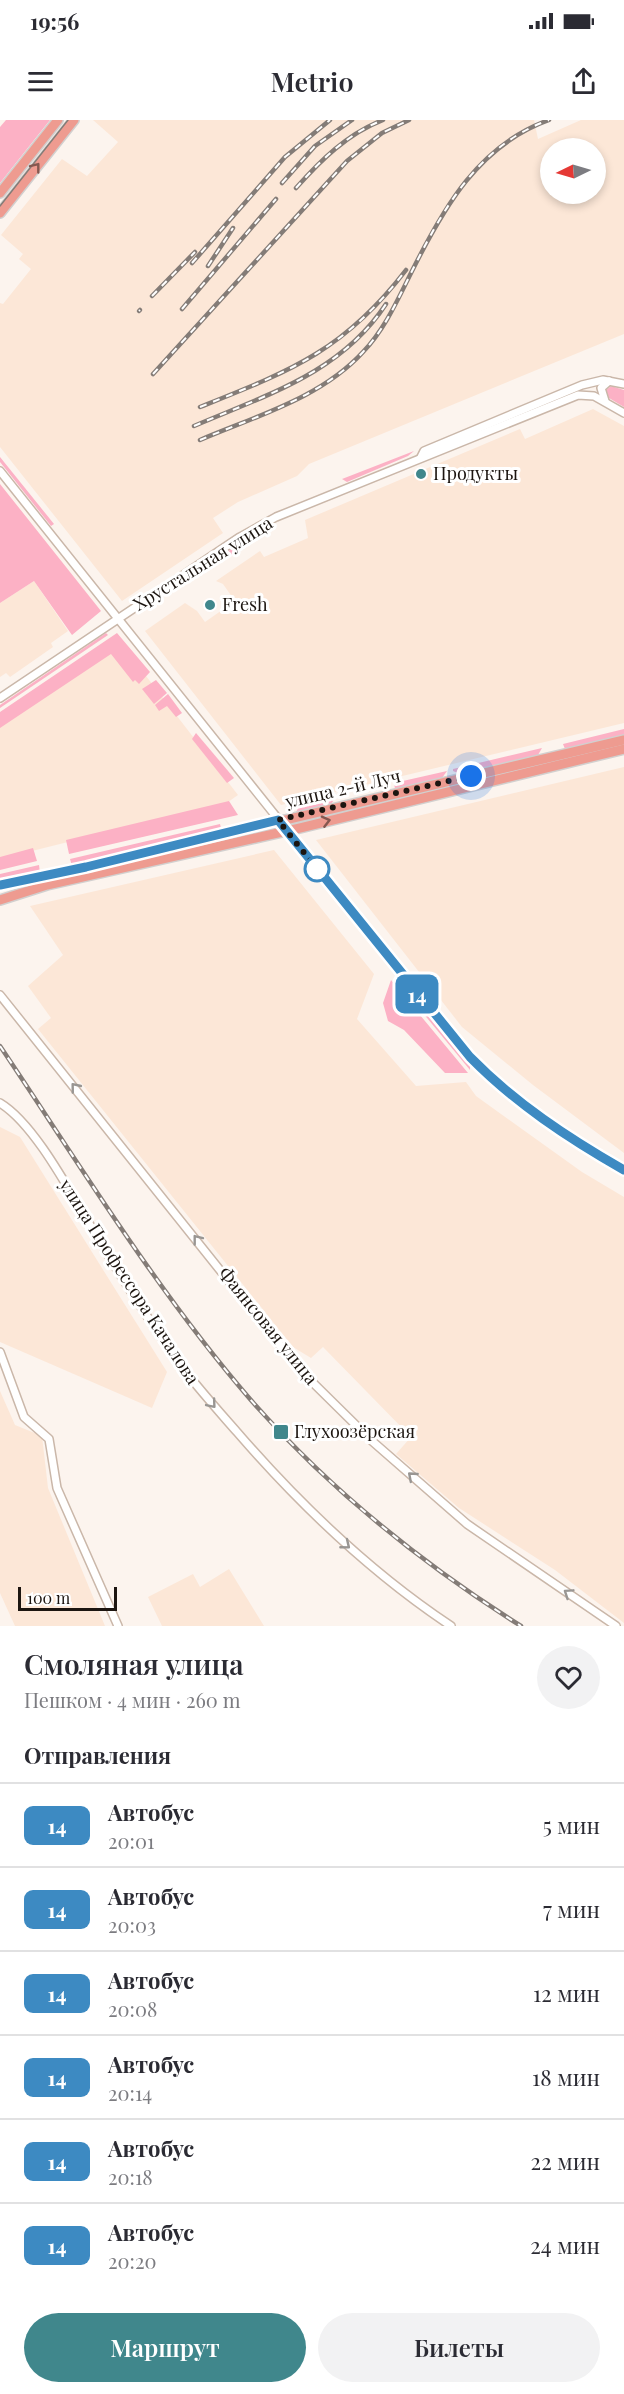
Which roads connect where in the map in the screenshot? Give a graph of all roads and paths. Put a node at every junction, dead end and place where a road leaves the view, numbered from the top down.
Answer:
1 (58, 120) edge
2 (74, 120) edge
3 (0, 193) edge
4 (0, 213) edge
5 (611, 380) junction
6 (624, 384) edge
7 (577, 391) junction
8 (605, 401) junction
9 (624, 412) edge
10 (0, 471) edge
11 (118, 618) junction
12 (0, 698) edge
13 (624, 740) edge
14 (624, 749) edge
15 (278, 820) junction
16 (286, 830) junction
17 (0, 885) edge
18 (0, 900) edge
19 (0, 994) edge
20 (0, 1102) edge
21 (624, 1170) edge
22 (0, 1352) edge
23 (118, 1626) edge
24 (451, 1626) edge
25 (616, 1626) edge

1 - 3 main road
4 -> 2 main road
5 - 6 street
5 - 7 street, Хрустальная улица
5 - 8 street
7 - 8 street
7 - 11 street, Хрустальная улица
8 - 9 street
10 - 11 street
11 - 12 street, Хрустальная улица
11 - 15 street
13 - 15 main road, улица 2-й Луч
16 -> 14 main road, улица 2-й Луч
15 - 16 street
15 - 17 main road, улица 2-й Луч
16 - 18 main road, улица 2-й Луч
16 - 21 street
25 -> 19 street, Фаянсовая улица
20 -> 24 street, улица Профессора Качалова
22 - 23 street

